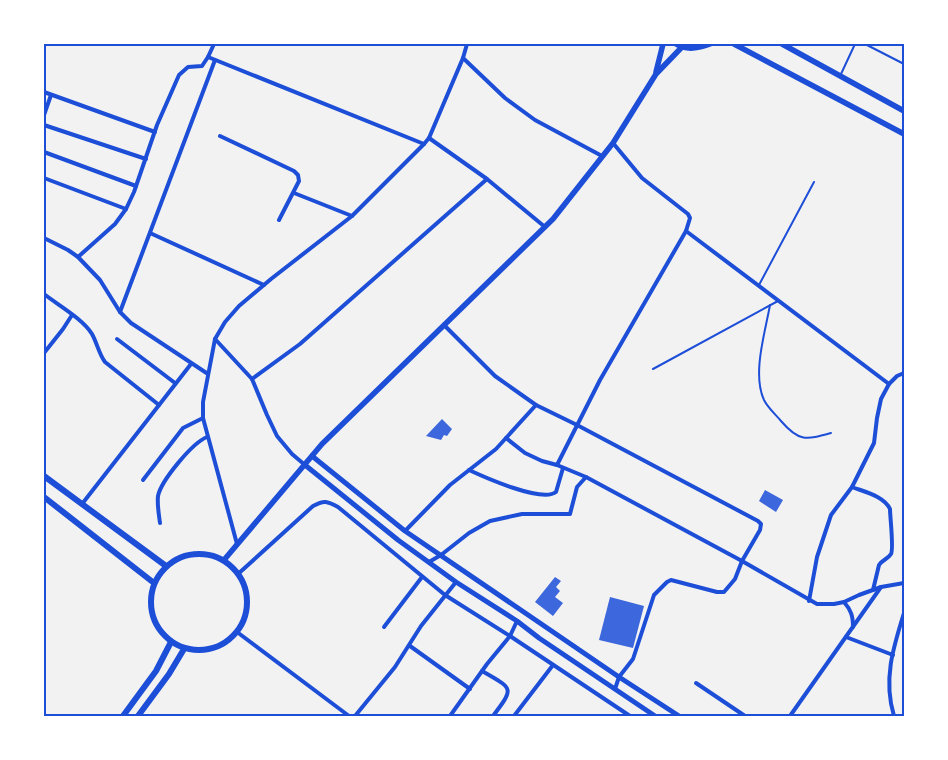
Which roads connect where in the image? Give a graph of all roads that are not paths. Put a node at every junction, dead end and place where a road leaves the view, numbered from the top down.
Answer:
1 (214, 44) edge
2 (467, 44) edge
3 (663, 44) edge
4 (676, 44) edge
5 (710, 44) edge
6 (734, 44) edge
7 (782, 44) edge
8 (855, 44) edge
9 (865, 44) edge
10 (682, 48) junction
11 (208, 58) junction
12 (463, 58) junction
13 (215, 60) junction
14 (904, 64) edge
15 (656, 74) junction
16 (840, 76) junction
17 (44, 92) edge
18 (51, 94) junction
19 (904, 111) edge
20 (44, 115) edge
21 (44, 125) edge
22 (155, 132) junction
23 (904, 134) edge
24 (220, 136) dead end
25 (429, 138) junction
26 (613, 143) junction
27 (424, 144) junction
28 (44, 152) edge
29 (602, 156) junction
30 (146, 159) junction
31 (44, 178) edge
32 (487, 179) junction
33 (814, 182) dead end
34 (136, 186) junction
35 (294, 193) junction
36 (126, 210) junction
37 (352, 216) junction
38 (279, 220) dead end
39 (545, 226) junction
40 (686, 231) junction
41 (150, 233) junction
42 (44, 238) edge
43 (78, 257) junction
44 (264, 285) junction
45 (758, 285) junction
46 (44, 294) edge
47 (779, 300) junction
48 (770, 305) junction
49 (120, 312) junction
50 (72, 315) junction
51 (444, 325) junction
52 (215, 339) junction
53 (117, 340) dead end
54 (44, 353) edge
55 (191, 364) junction
56 (652, 369) dead end
57 (904, 373) edge
58 (208, 374) junction
59 (252, 379) junction
60 (176, 383) junction
61 (889, 384) junction
62 (159, 405) junction
63 (536, 405) junction
64 (202, 418) junction
65 (577, 425) junction
66 (831, 434) dead end
67 (206, 437) junction
68 (506, 438) junction
69 (312, 456) junction
70 (304, 465) junction
71 (557, 466) junction
72 (563, 468) junction
73 (469, 470) junction
74 (44, 476) edge
75 (586, 477) junction
76 (143, 480) dead end
77 (852, 487) junction
78 (44, 496) edge
79 (82, 504) junction
80 (160, 523) dead end
81 (405, 531) junction
82 (237, 544) junction
83 (441, 555) junction
84 (224, 560) junction
85 (742, 561) junction
86 (429, 562) junction
87 (166, 566) junction
88 (238, 574) junction
89 (422, 577) junction
90 (456, 582) junction
91 (154, 583) junction
92 (904, 583) edge
93 (881, 587) junction
94 (873, 590) junction
95 (445, 595) junction
96 (809, 601) junction
97 (844, 602) junction
98 (904, 613) edge
99 (517, 621) junction
100 (384, 627) dead end
101 (852, 629) junction
102 (237, 632) junction
103 (510, 636) junction
104 (846, 637) junction
105 (171, 642) junction
106 (410, 646) junction
107 (184, 648) junction
108 (893, 655) junction
109 (553, 665) junction
110 (482, 671) junction
111 (619, 677) junction
112 (696, 683) dead end
113 (470, 689) junction
114 (615, 689) junction
115 (123, 716) edge
116 (138, 716) edge
117 (349, 716) edge
118 (355, 716) edge
119 (450, 716) edge
120 (493, 716) edge
121 (514, 716) edge
122 (630, 716) edge
123 (655, 716) edge
124 (680, 716) edge
125 (745, 716) edge
126 (790, 716) edge
127 (894, 716) edge

1 - 11 street
2 - 12 street
3 - 15 main road
4 - 10 main road
5 - 10 main road
6 - 23 main road
7 - 16 main road
8 - 16 lane
9 - 14 lane
10 - 15 main road
11 - 13 street
11 - 22 street
12 - 25 street
12 - 29 street
13 - 27 street
13 - 41 street
15 - 26 main road
16 - 19 main road
17 - 18 street
18 - 20 street
18 - 22 street
21 - 30 street
22 - 30 street
24 - 35 street
25 - 27 street
25 - 32 street
26 - 29 main road
26 - 40 street
27 - 37 street
28 - 34 street
29 - 39 main road
30 - 34 street
31 - 36 street
32 - 39 street
32 - 59 street
33 - 45 lane
34 - 36 street
35 - 37 street
35 - 38 street
36 - 43 street
37 - 44 street
39 - 51 main road
40 - 45 street
40 - 65 street
41 - 44 street
41 - 49 street
42 - 43 street
43 - 49 street
44 - 52 street
45 - 47 street
46 - 50 street
47 - 48 lane
47 - 61 street
48 - 56 lane
48 - 66 lane
49 - 55 street
50 - 54 street
50 - 62 street
51 - 63 street
51 - 69 main road
52 - 58 street
52 - 59 street
53 - 60 street
55 - 58 street
55 - 60 street
57 - 61 street
58 - 64 street
59 - 70 street
60 - 62 street
61 - 77 street
62 - 79 street
63 - 65 street
63 - 68 street
64 - 67 street
64 - 76 street
65 - 71 street
65 - 85 street
67 - 80 street
67 - 82 street
68 - 71 street
68 - 73 street
69 - 70 main road
69 - 81 street
70 - 82 main road
70 - 86 street
71 - 72 street
72 - 73 street
72 - 75 street
73 - 81 street
74 - 79 main road
75 - 83 street
75 - 85 street
77 - 94 street
77 - 96 street
78 - 91 main road
79 - 87 main road
81 - 83 street
82 - 84 main road
83 - 86 street
83 - 111 street
84 - 87 main road
84 - 88 main road
85 - 96 street
85 - 111 street
86 - 90 street
87 - 91 main road
88 - 89 street
88 - 102 main road
89 - 95 street
89 - 100 street
90 - 95 street
90 - 99 street
91 - 105 main road
92 - 93 street
93 - 94 street
93 - 101 street
94 - 97 street
95 - 103 street
95 - 106 street
96 - 97 street
97 - 101 street
98 - 108 street
99 - 103 street
99 - 114 street
101 - 104 street
102 - 107 main road
102 - 117 street
103 - 109 street
103 - 110 street
104 - 108 street
104 - 126 street
105 - 107 main road
105 - 115 main road
106 - 113 street
106 - 118 street
107 - 116 main road
108 - 127 street
109 - 121 street
109 - 122 street
110 - 113 street
110 - 120 street
111 - 114 street
111 - 124 street
112 - 125 street
113 - 119 street
114 - 123 street

